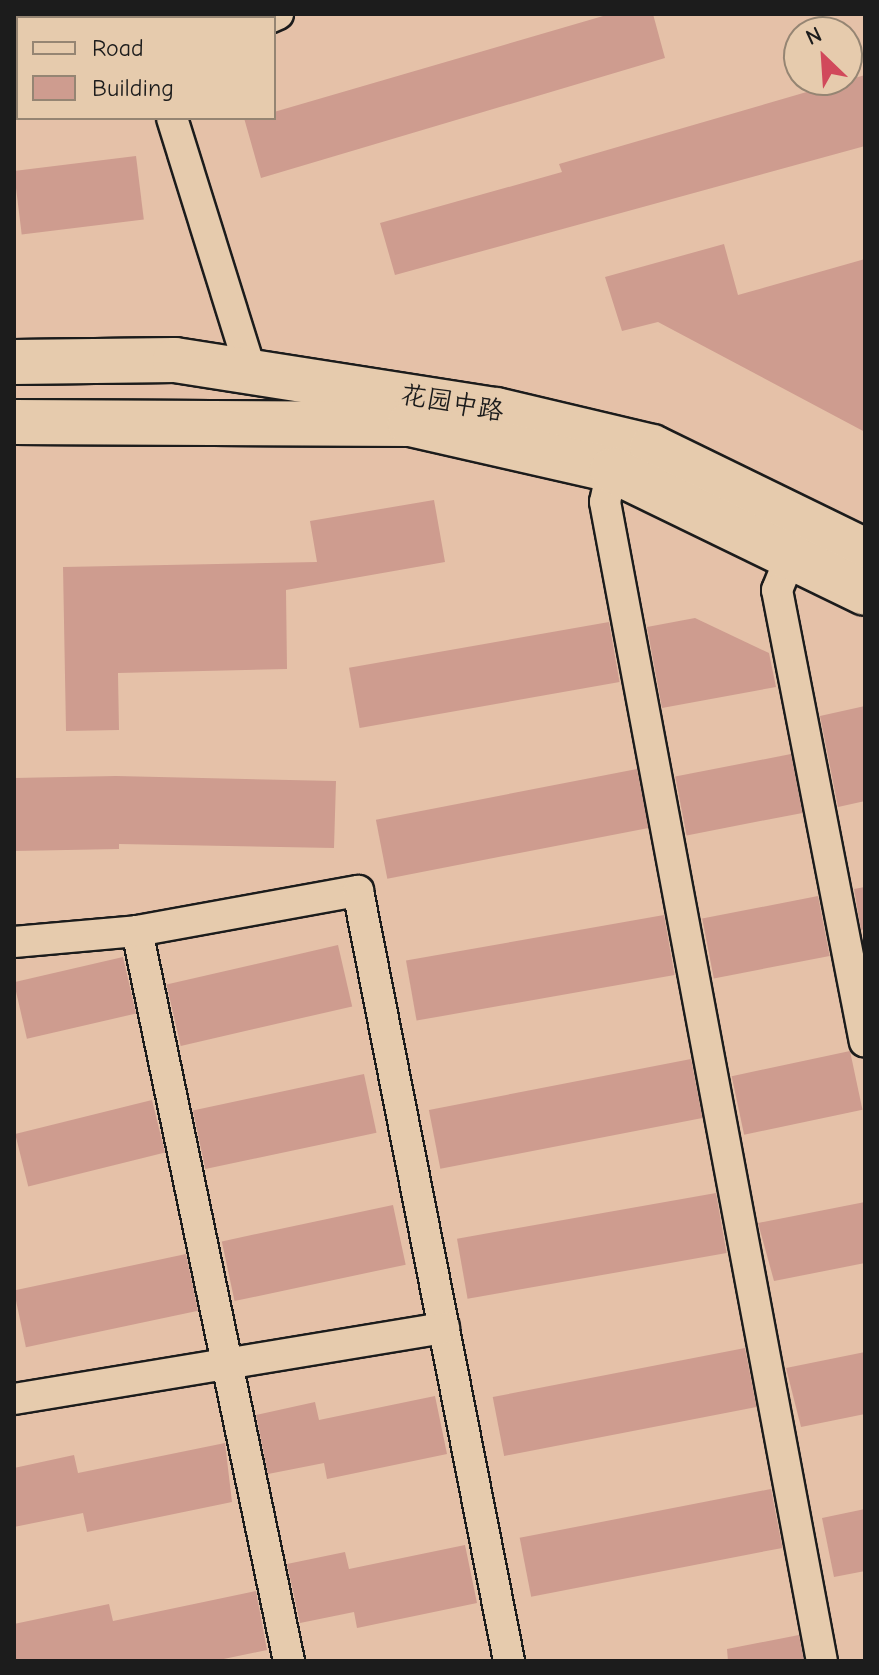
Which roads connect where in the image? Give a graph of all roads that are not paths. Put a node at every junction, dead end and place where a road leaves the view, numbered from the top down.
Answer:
1 (173, 120) edge
2 (14, 362) edge
3 (251, 371) junction
4 (14, 422) edge
5 (615, 455) junction
6 (797, 540) junction
7 (865, 551) edge
8 (865, 593) edge
9 (137, 931) junction
10 (14, 942) edge
11 (865, 1042) edge
12 (444, 1328) junction
13 (224, 1364) junction
14 (14, 1399) edge
15 (289, 1661) edge
16 (509, 1661) edge
17 (822, 1661) edge

1 - 3 street
2 - 3 main road, 花园中路
3 - 5 main road, 花园中路
4 - 5 main road
5 - 6 main road, 花园中路
5 - 17 street
6 - 7 main road, 花园中路
6 - 8 main road
6 - 11 street
9 - 10 street
9 - 12 street
9 - 13 street
12 - 13 street
12 - 16 street
13 - 14 street
13 - 15 street

